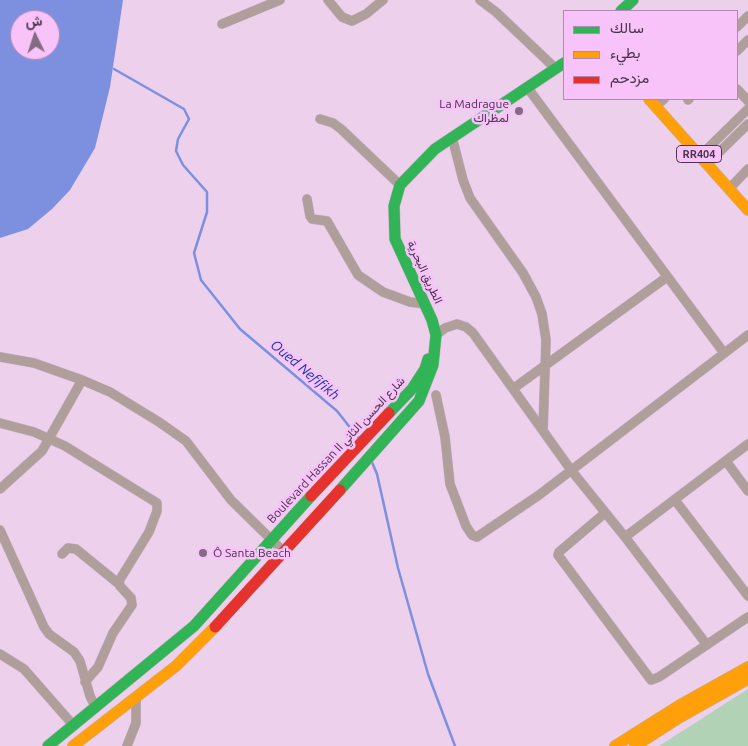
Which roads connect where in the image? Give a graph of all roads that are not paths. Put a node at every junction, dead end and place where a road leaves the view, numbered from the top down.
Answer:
1 (280, 0) edge
2 (328, 0) edge
3 (383, 0) edge
4 (480, 0) edge
5 (633, 0) edge
6 (622, 10) edge
7 (748, 16) edge
8 (222, 24) dead end
9 (738, 25) edge
10 (748, 40) edge
11 (738, 50) edge
12 (561, 65) edge
13 (527, 87) junction
14 (738, 90) edge
15 (656, 101) edge
16 (748, 101) edge
17 (748, 109) edge
18 (320, 119) dead end
19 (748, 124) edge
20 (452, 137) junction
21 (704, 160) junction
22 (748, 168) edge
23 (400, 185) junction
24 (729, 188) junction
25 (307, 199) dead end
26 (748, 210) edge
27 (667, 277) junction
28 (425, 304) junction
29 (436, 335) junction
30 (748, 335) edge
31 (724, 353) junction
32 (0, 357) edge
33 (546, 365) junction
34 (82, 380) junction
35 (514, 388) junction
36 (436, 395) dead end
37 (0, 423) edge
38 (542, 430) junction
39 (50, 439) junction
40 (748, 444) edge
41 (726, 461) junction
42 (571, 470) junction
43 (0, 489) edge
44 (748, 491) edge
45 (675, 500) junction
46 (605, 513) junction
47 (0, 530) edge
48 (625, 537) junction
49 (3, 540) edge
50 (272, 541) junction
51 (283, 550) junction
52 (62, 554) dead end
53 (119, 584) junction
54 (748, 596) edge
55 (748, 617) edge
56 (707, 646) junction
57 (0, 654) edge
58 (748, 667) edge
59 (748, 679) edge
60 (86, 682) junction
61 (136, 697) junction
62 (96, 708) junction
63 (74, 726) junction
64 (48, 746) edge
65 (73, 746) edge
66 (127, 746) edge
67 (615, 746) edge
68 (635, 746) edge

1 - 8 street
2 - 3 street
4 - 12 street
5 - 6 main road
7 - 9 street
10 - 11 street
12 - 13 main road, الطريق البحرية
13 - 20 main road, الطريق البحرية
13 - 27 street
14 - 16 street
15 - 21 main road, RR404
17 - 21 street
18 - 23 street
19 - 21 street
20 - 23 main road, الطريق البحرية
20 - 33 street
21 - 24 main road, RR404
22 - 24 street
23 - 28 main road, الطريق البحرية
24 - 26 main road, RR404
25 - 28 street
27 - 31 street
27 - 33 street
28 - 29 main road, الطريق البحرية
29 - 35 street
29 - 50 main road, Boulevard Hassan II شارع الحسن الثاني
29 - 51 main road, Boulevard Hassan II شارع الحسن الثاني
30 - 31 street
31 - 42 street
32 - 34 street
33 - 35 street
33 - 38 street
34 - 39 street
34 - 50 street
35 - 38 street
36 - 42 street
37 - 39 street
38 - 42 street
39 - 43 street
39 - 53 street
40 - 41 street
41 - 44 street
41 - 45 street
42 - 46 street
45 - 48 street
45 - 54 street
46 - 48 street
46 - 56 street
47 - 49 street
48 - 56 street
49 - 60 street
50 - 51 street
50 - 62 main road, Boulevard Hassan II شارع الحسن الثاني
51 - 61 main road, Boulevard Hassan II شارع الحسن الثاني
52 - 53 street
53 - 60 street
55 - 56 street
57 - 63 street
58 - 67 main road
59 - 68 main road
60 - 62 street
61 - 65 main road, Boulevard Hassan II شارع الحسن الثاني
61 - 66 street
62 - 63 main road, Boulevard Hassan II شارع الحسن الثاني
63 - 64 main road, Boulevard Hassan II شارع الحسن الثاني

